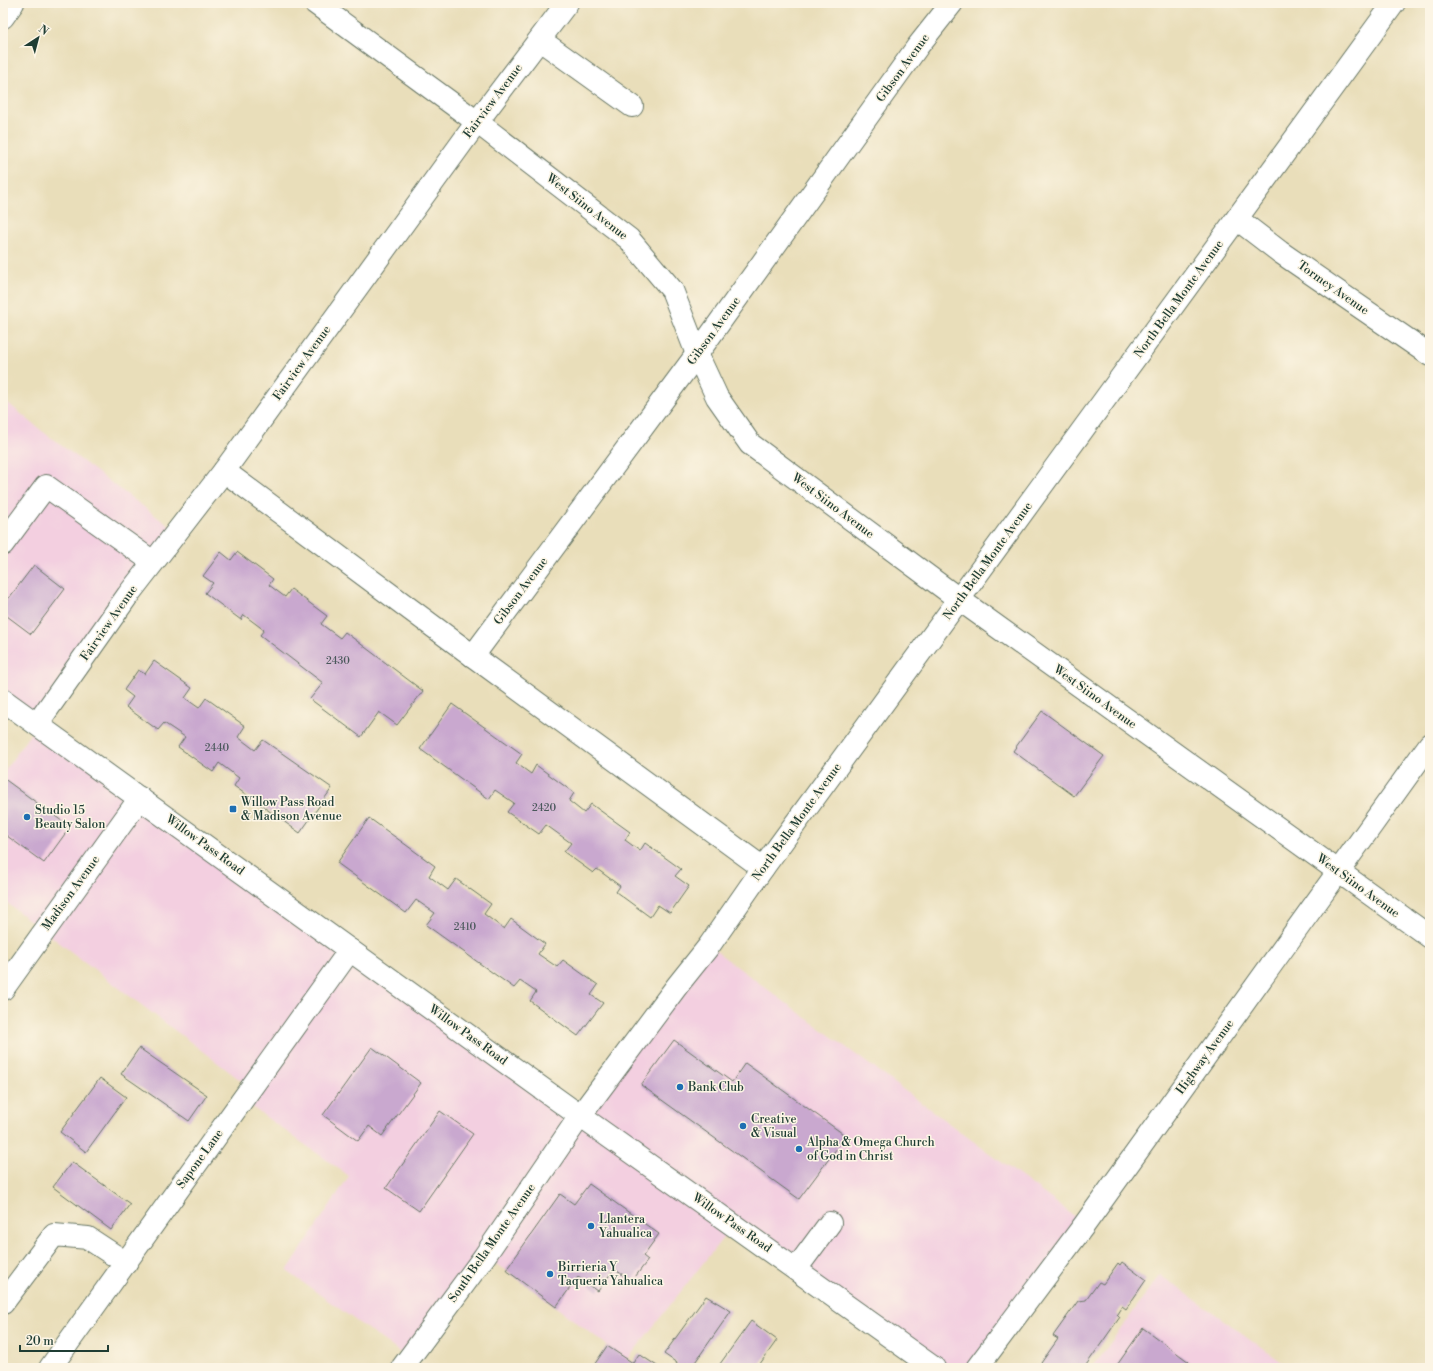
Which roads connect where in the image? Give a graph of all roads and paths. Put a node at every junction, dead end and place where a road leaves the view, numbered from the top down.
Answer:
1 (13, 3) edge
2 (315, 3) edge
3 (567, 3) edge
4 (952, 3) edge
5 (1394, 3) edge
6 (3, 17) edge
7 (540, 40) junction
8 (632, 106) dead end
9 (477, 122) junction
10 (1237, 219) junction
11 (697, 354) junction
12 (1430, 355) edge
13 (224, 471) junction
14 (3, 544) edge
15 (153, 562) junction
16 (960, 600) junction
17 (473, 656) junction
18 (3, 700) edge
19 (37, 724) junction
20 (1430, 744) edge
21 (140, 798) junction
22 (763, 868) junction
23 (1338, 871) junction
24 (1430, 938) edge
25 (350, 950) junction
26 (3, 989) edge
27 (580, 1116) junction
28 (830, 1223) dead end
29 (126, 1263) junction
30 (796, 1268) junction
31 (3, 1303) edge
32 (50, 1368) edge
33 (402, 1368) edge
34 (934, 1368) edge
35 (977, 1368) edge

1 - 6 street
2 - 9 street, West Siino Avenue
3 - 7 street, Fairview Avenue
4 - 11 street, Gibson Avenue
5 - 10 street, North Bella Monte Avenue
7 - 8 street
7 - 9 street, Fairview Avenue
9 - 11 street, West Siino Avenue
9 - 13 street, Fairview Avenue
10 - 12 street, Tormey Avenue
10 - 16 street, North Bella Monte Avenue
11 - 16 street, West Siino Avenue
11 - 17 street, Gibson Avenue
13 - 15 street, Fairview Avenue
13 - 17 street
14 - 15 street
15 - 19 street, Fairview Avenue
16 - 22 street, North Bella Monte Avenue
16 - 23 street, West Siino Avenue
17 - 22 street
18 - 19 street, Willow Pass Road
19 - 21 street, Willow Pass Road
20 - 23 street, Highway Avenue
21 - 25 street, Willow Pass Road
21 - 26 street, Madison Avenue
22 - 27 street, North Bella Monte Avenue
23 - 24 street, West Siino Avenue
23 - 35 street, Highway Avenue
25 - 27 street, Willow Pass Road
25 - 29 street, Sapone Lane
27 - 30 street, Willow Pass Road
27 - 33 street, South Bella Monte Avenue
28 - 30 street
29 - 31 street
29 - 32 street, Sapone Lane
30 - 34 street, Willow Pass Road

